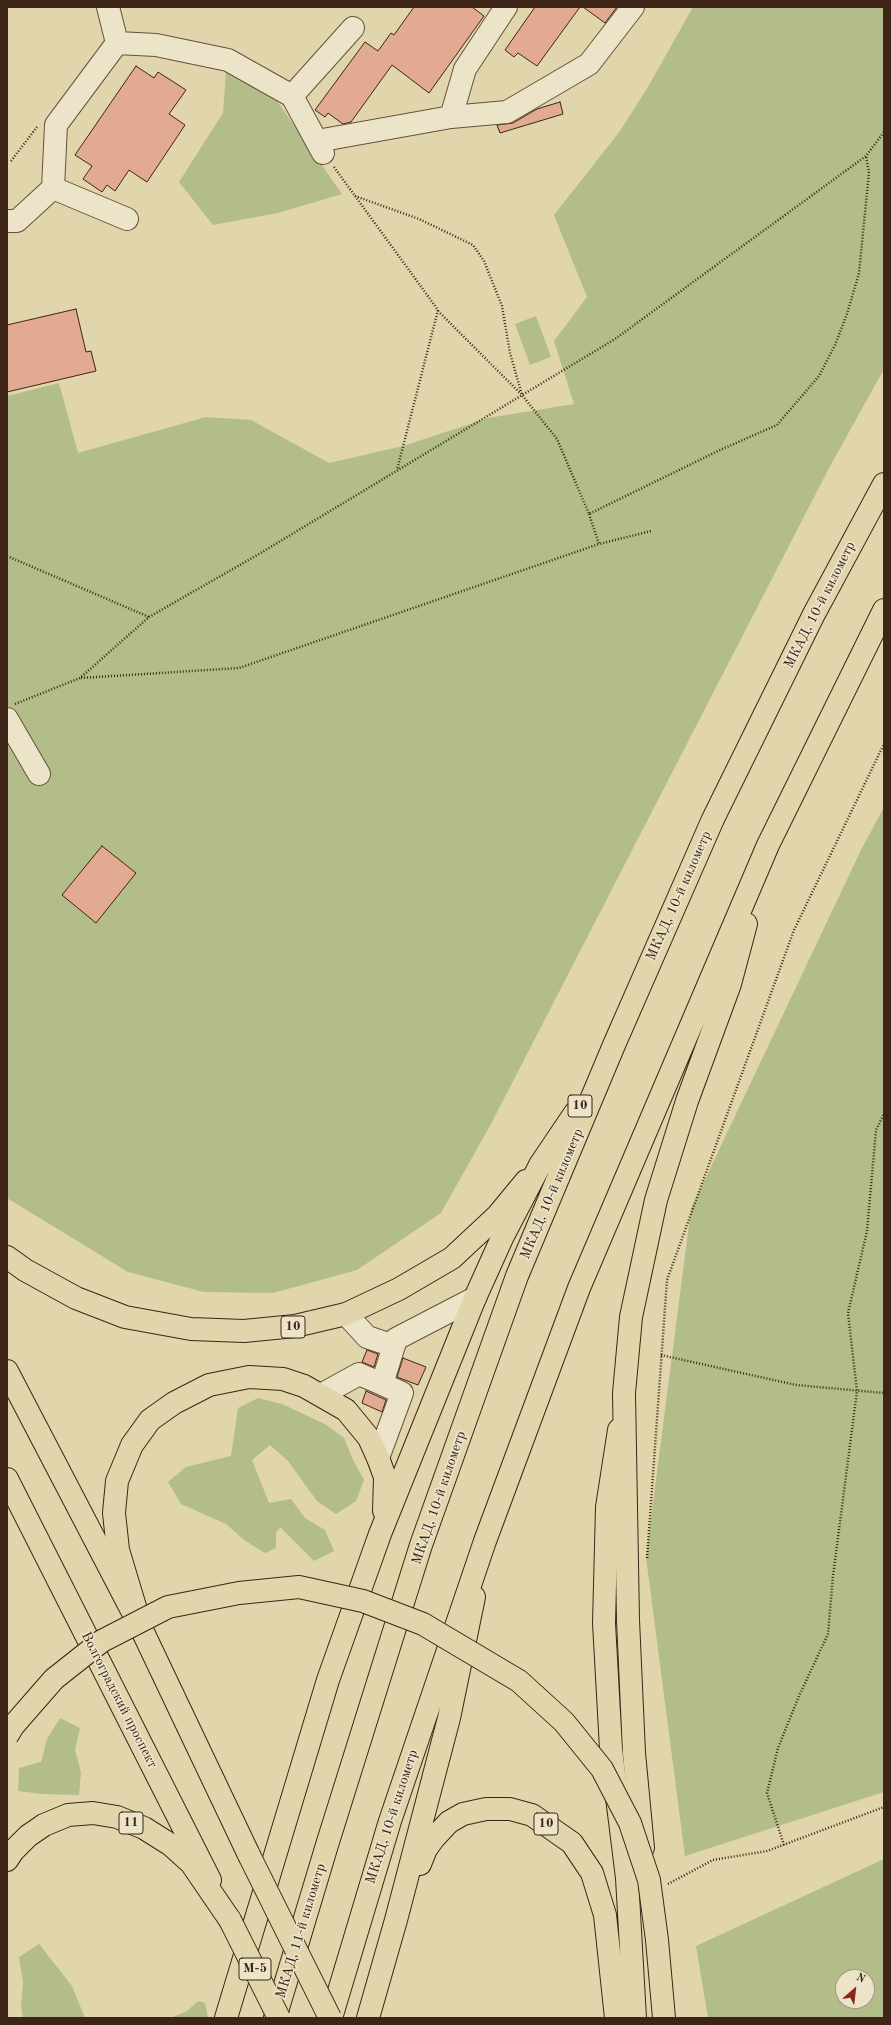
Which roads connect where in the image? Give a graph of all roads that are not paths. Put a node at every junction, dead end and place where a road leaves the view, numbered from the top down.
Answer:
1 (108, 7) edge
2 (506, 7) edge
3 (633, 7) edge
4 (353, 28) dead end
5 (117, 43) junction
6 (292, 96) junction
7 (451, 117) junction
8 (53, 188) junction
9 (127, 219) dead end
10 (7, 221) edge
11 (884, 484) edge
12 (884, 610) edge
13 (9, 712) edge
14 (39, 774) dead end
15 (768, 845) junction
16 (614, 1045) junction
17 (540, 1165) junction
18 (7, 1257) edge
19 (476, 1298) junction
20 (346, 1314) junction
21 (394, 1346) junction
22 (7, 1371) edge
23 (382, 1384) junction
24 (624, 1393) junction
25 (321, 1395) junction
26 (378, 1458) junction
27 (7, 1479) edge
28 (380, 1534) junction
29 (485, 1542) junction
30 (142, 1630) junction
31 (7, 1736) edge
32 (327, 1845) joint
33 (7, 1860) edge
34 (230, 1920) junction
35 (396, 1920) junction
36 (628, 2016) edge
37 (226, 2018) edge
38 (274, 2018) edge
39 (279, 2018) edge
40 (330, 2018) edge
41 (368, 2018) edge
42 (659, 2018) edge
43 (664, 2018) edge

1 - 5 lane
2 - 7 lane
3 - 7 lane
4 - 6 lane
5 - 6 lane
5 - 8 lane
6 - 7 lane
8 - 9 lane
8 - 10 lane
11 - 16 main road, МКАД, 10-й километр
12 - 15 main road, МКАД, 10-й километр
13 - 14 lane
15 - 24 main road
15 - 29 main road, МКАД, 10-й километр
16 - 17 main road, 10
16 - 32 main road, МКАД, 10-й километр
17 - 19 main road
17 - 20 main road, 10
18 - 20 main road, 10
19 - 21 lane
19 - 28 main road
20 - 21 lane
21 - 23 lane
22 - 30 main road
23 - 25 lane
23 - 26 lane
24 - 36 main road
24 - 42 main road
25 - 26 main road
25 - 30 main road
26 - 28 main road
27 - 34 main road, Волгоградский проспект
28 - 37 main road
29 - 35 main road
29 - 40 main road, МКАД, 10-й километр
30 - 40 main road, bridge
31 - 43 main road, bridge
32 - 38 main road, МКАД, 11-й километр
33 - 34 main road, 11
34 - 39 main road, М-5, bridge
35 - 36 main road, 10
35 - 41 main road

